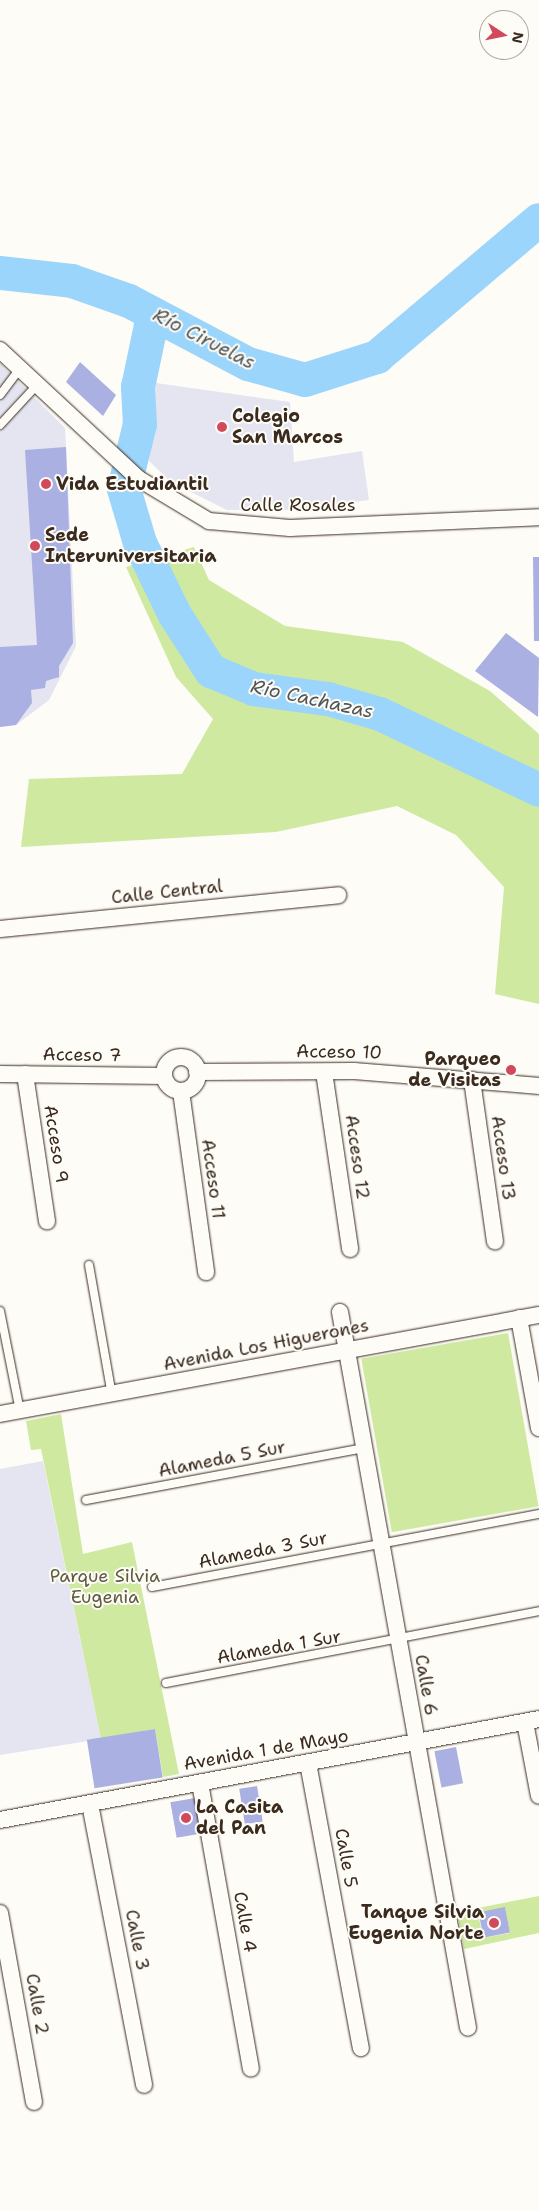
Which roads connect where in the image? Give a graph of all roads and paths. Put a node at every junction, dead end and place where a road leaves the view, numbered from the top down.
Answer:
1 (0, 350) edge
2 (20, 368) junction
3 (37, 385) junction
4 (0, 395) edge
5 (0, 425) edge
6 (539, 517) edge
7 (338, 895) dead end
8 (0, 929) edge
9 (197, 1072) junction
10 (324, 1072) junction
11 (0, 1074) edge
12 (25, 1074) junction
13 (164, 1076) junction
14 (472, 1080) junction
15 (539, 1086) edge
16 (181, 1091) junction
17 (47, 1221) dead end
18 (495, 1241) dead end
19 (350, 1249) dead end
20 (89, 1265) dead end
21 (206, 1272) dead end
22 (0, 1311) edge
23 (340, 1312) dead end
24 (539, 1315) edge
25 (519, 1318) junction
26 (347, 1349) junction
27 (112, 1395) junction
28 (20, 1411) junction
29 (0, 1414) edge
30 (539, 1428) edge
31 (364, 1448) junction
32 (86, 1500) dead end
33 (539, 1514) edge
34 (381, 1542) junction
35 (152, 1587) dead end
36 (539, 1611) edge
37 (398, 1640) junction
38 (166, 1683) dead end
39 (532, 1721) edge
40 (416, 1743) junction
41 (308, 1763) junction
42 (200, 1783) junction
43 (539, 1796) edge
44 (90, 1804) junction
45 (0, 1820) edge
46 (0, 1913) edge
47 (468, 2028) dead end
48 (361, 2048) dead end
49 (252, 2068) dead end
50 (144, 2084) dead end
51 (34, 2102) dead end

1 - 2 street, Calle Rosales
2 - 3 street, Calle Rosales
2 - 4 lane
3 - 5 lane
3 - 6 street, Calle Rosales
7 - 8 street, Calle Central
9 - 10 street, Acceso 10
9 - 13 street
9 - 16 street
10 - 14 street, Acceso 10
10 - 19 street, Acceso 12
11 - 12 street, Acceso 7
12 - 13 street, Acceso 7
12 - 17 street, Acceso 9
13 - 16 street
14 - 15 street, Acceso 10
14 - 18 street, Acceso 13
16 - 21 street, Acceso 11
20 - 27 lane
22 - 28 lane
23 - 26 street, Calle 6
24 - 25 street, Avenida Los Higuerones
25 - 26 street, Avenida Los Higuerones
25 - 30 street
26 - 27 street, Avenida Los Higuerones
26 - 31 street, Calle 6
27 - 28 street, Avenida Los Higuerones
28 - 29 street, Avenida Los Higuerones
31 - 32 lane, Alameda 5 Sur
31 - 34 street, Calle 6
33 - 34 lane, Alameda 3 Sur
34 - 35 lane, Alameda 3 Sur
34 - 37 street, Calle 6
36 - 37 lane, Alameda 1 Sur
37 - 38 lane, Alameda 1 Sur
37 - 40 street, Calle 6
39 - 40 street, Avenida 1 de Mayo
39 - 43 street
40 - 41 street, Avenida 1 de Mayo
40 - 47 street, Calle 6
41 - 42 street, Avenida 1 de Mayo
41 - 48 street, Calle 5
42 - 44 street, Avenida 1 de Mayo
42 - 49 street, Calle 4
44 - 45 street, Avenida 1 de Mayo
44 - 50 street, Calle 3
46 - 51 street, Calle 2

